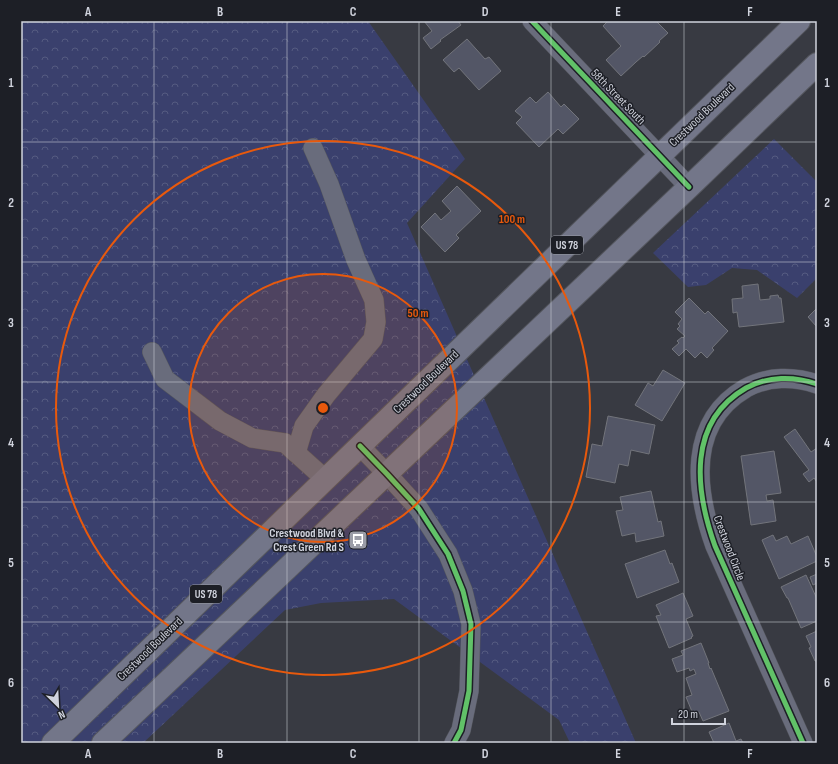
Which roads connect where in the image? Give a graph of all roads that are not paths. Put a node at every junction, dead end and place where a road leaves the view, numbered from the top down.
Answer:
1 (532, 21) edge
2 (799, 21) edge
3 (817, 64) edge
4 (313, 148) dead end
5 (660, 155) junction
6 (689, 187) junction
7 (152, 352) dead end
8 (817, 384) edge
9 (360, 446) junction
10 (296, 453) junction
11 (387, 474) junction
12 (325, 479) junction
13 (52, 743) edge
14 (103, 743) edge
15 (454, 743) edge
16 (803, 743) edge

1 - 5 street, 58th Street South
2 - 5 main road, Crestwood Boulevard / US 78
3 - 6 main road
4 - 10 street
5 - 6 street, 58th Street South
5 - 9 main road, Crestwood Boulevard / US 78
6 - 11 main road
7 - 10 street
8 - 16 street, Crestwood Circle
9 - 11 street
9 - 12 main road, Crestwood Boulevard / US 78
10 - 12 street
11 - 14 main road
11 - 15 street
12 - 13 main road, Crestwood Boulevard / US 78

